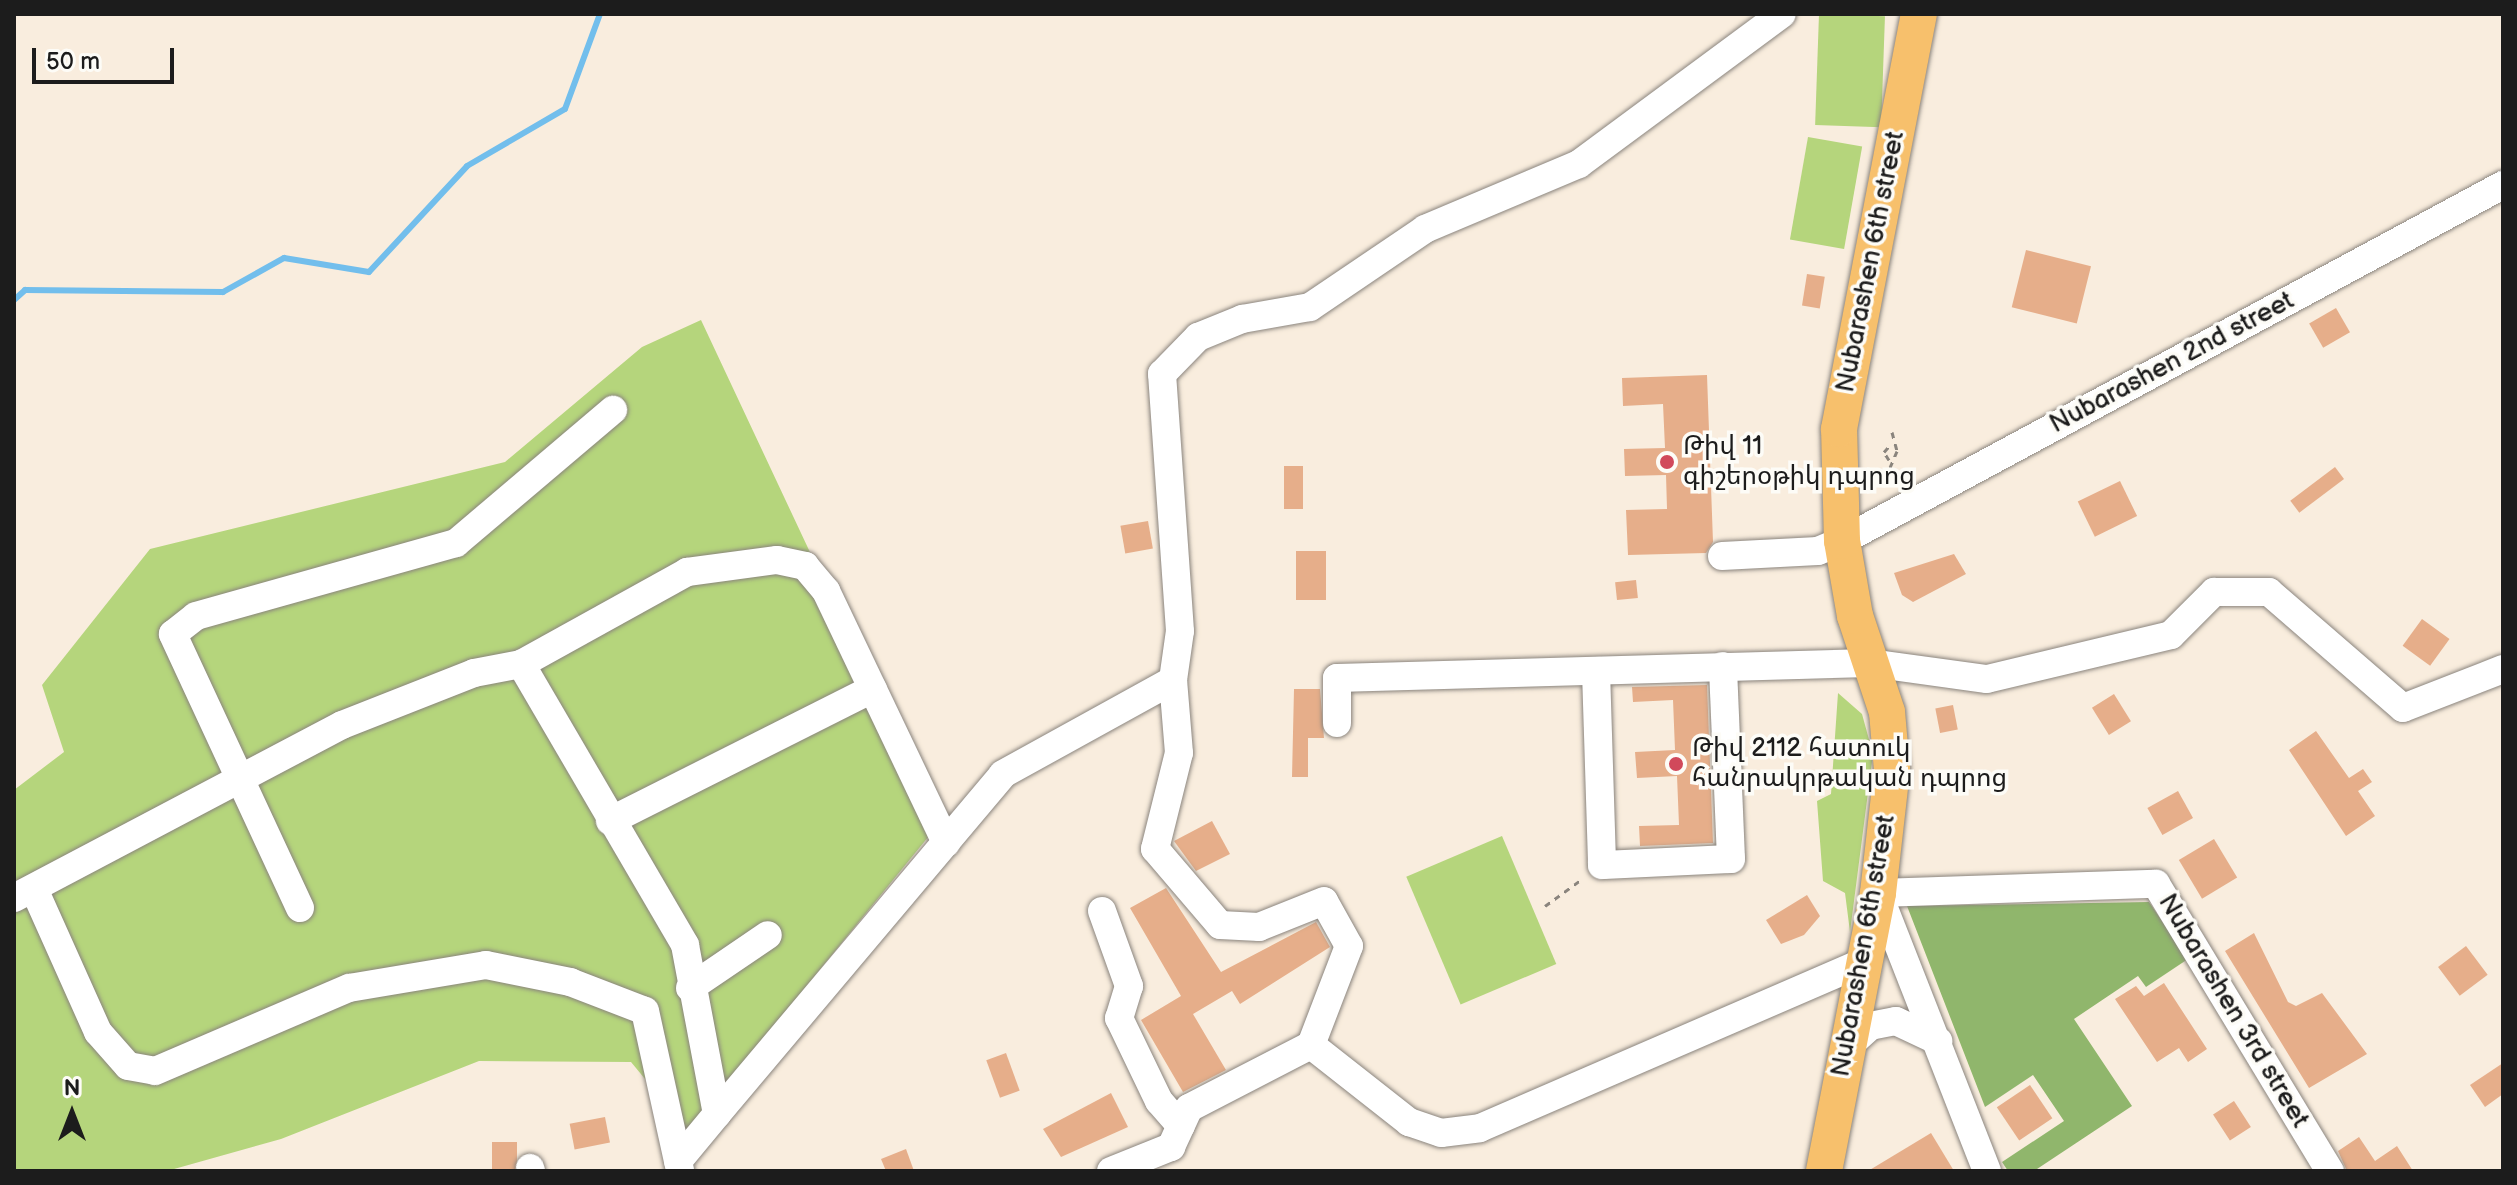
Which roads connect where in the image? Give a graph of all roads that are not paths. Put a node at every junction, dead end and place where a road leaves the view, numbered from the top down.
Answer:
1 (1782, 14) edge
2 (1919, 14) edge
3 (2503, 185) edge
4 (613, 410) dead end
5 (1842, 541) junction
6 (1722, 556) dead end
7 (1870, 663) junction
8 (521, 664) junction
9 (1723, 666) junction
10 (2503, 669) edge
11 (1596, 671) junction
12 (1173, 680) junction
13 (873, 689) junction
14 (1337, 723) dead end
15 (244, 782) junction
16 (610, 821) junction
17 (946, 843) junction
18 (1878, 893) junction
19 (24, 894) edge
20 (300, 908) dead end
21 (1102, 911) dead end
22 (768, 935) dead end
23 (1861, 963) junction
24 (690, 988) junction
25 (1938, 1041) junction
26 (1311, 1045) junction
27 (1847, 1047) junction
28 (717, 1114) junction
29 (1181, 1126) junction
30 (679, 1166) edge
31 (1985, 1170) edge
32 (1111, 1171) edge
33 (1824, 1171) edge
34 (2330, 1171) edge

1 - 12 street
2 - 5 main road, Nubarashen 6th street
3 - 5 street, Nubarashen 2nd street
4 - 15 street
5 - 6 street, Nubarashen 2nd street
5 - 7 main road, Nubarashen 6th street
7 - 9 street
7 - 10 street
7 - 18 main road, Nubarashen 6th street
8 - 13 street
8 - 15 street
8 - 16 street
9 - 11 street
9 - 11 street
11 - 14 street
12 - 17 street
12 - 26 street
13 - 16 street
13 - 17 street
15 - 19 street
15 - 20 street
16 - 24 street
17 - 28 street
18 - 23 main road, Nubarashen 6th street
18 - 25 street
18 - 34 street, Nubarashen 3rd street
19 - 30 street
21 - 29 street
22 - 24 street
23 - 26 street
23 - 27 main road, Nubarashen 6th street
24 - 28 street
25 - 27 street
25 - 31 street
26 - 29 street
27 - 33 main road, Nubarashen 6th street
28 - 30 street
29 - 32 street

